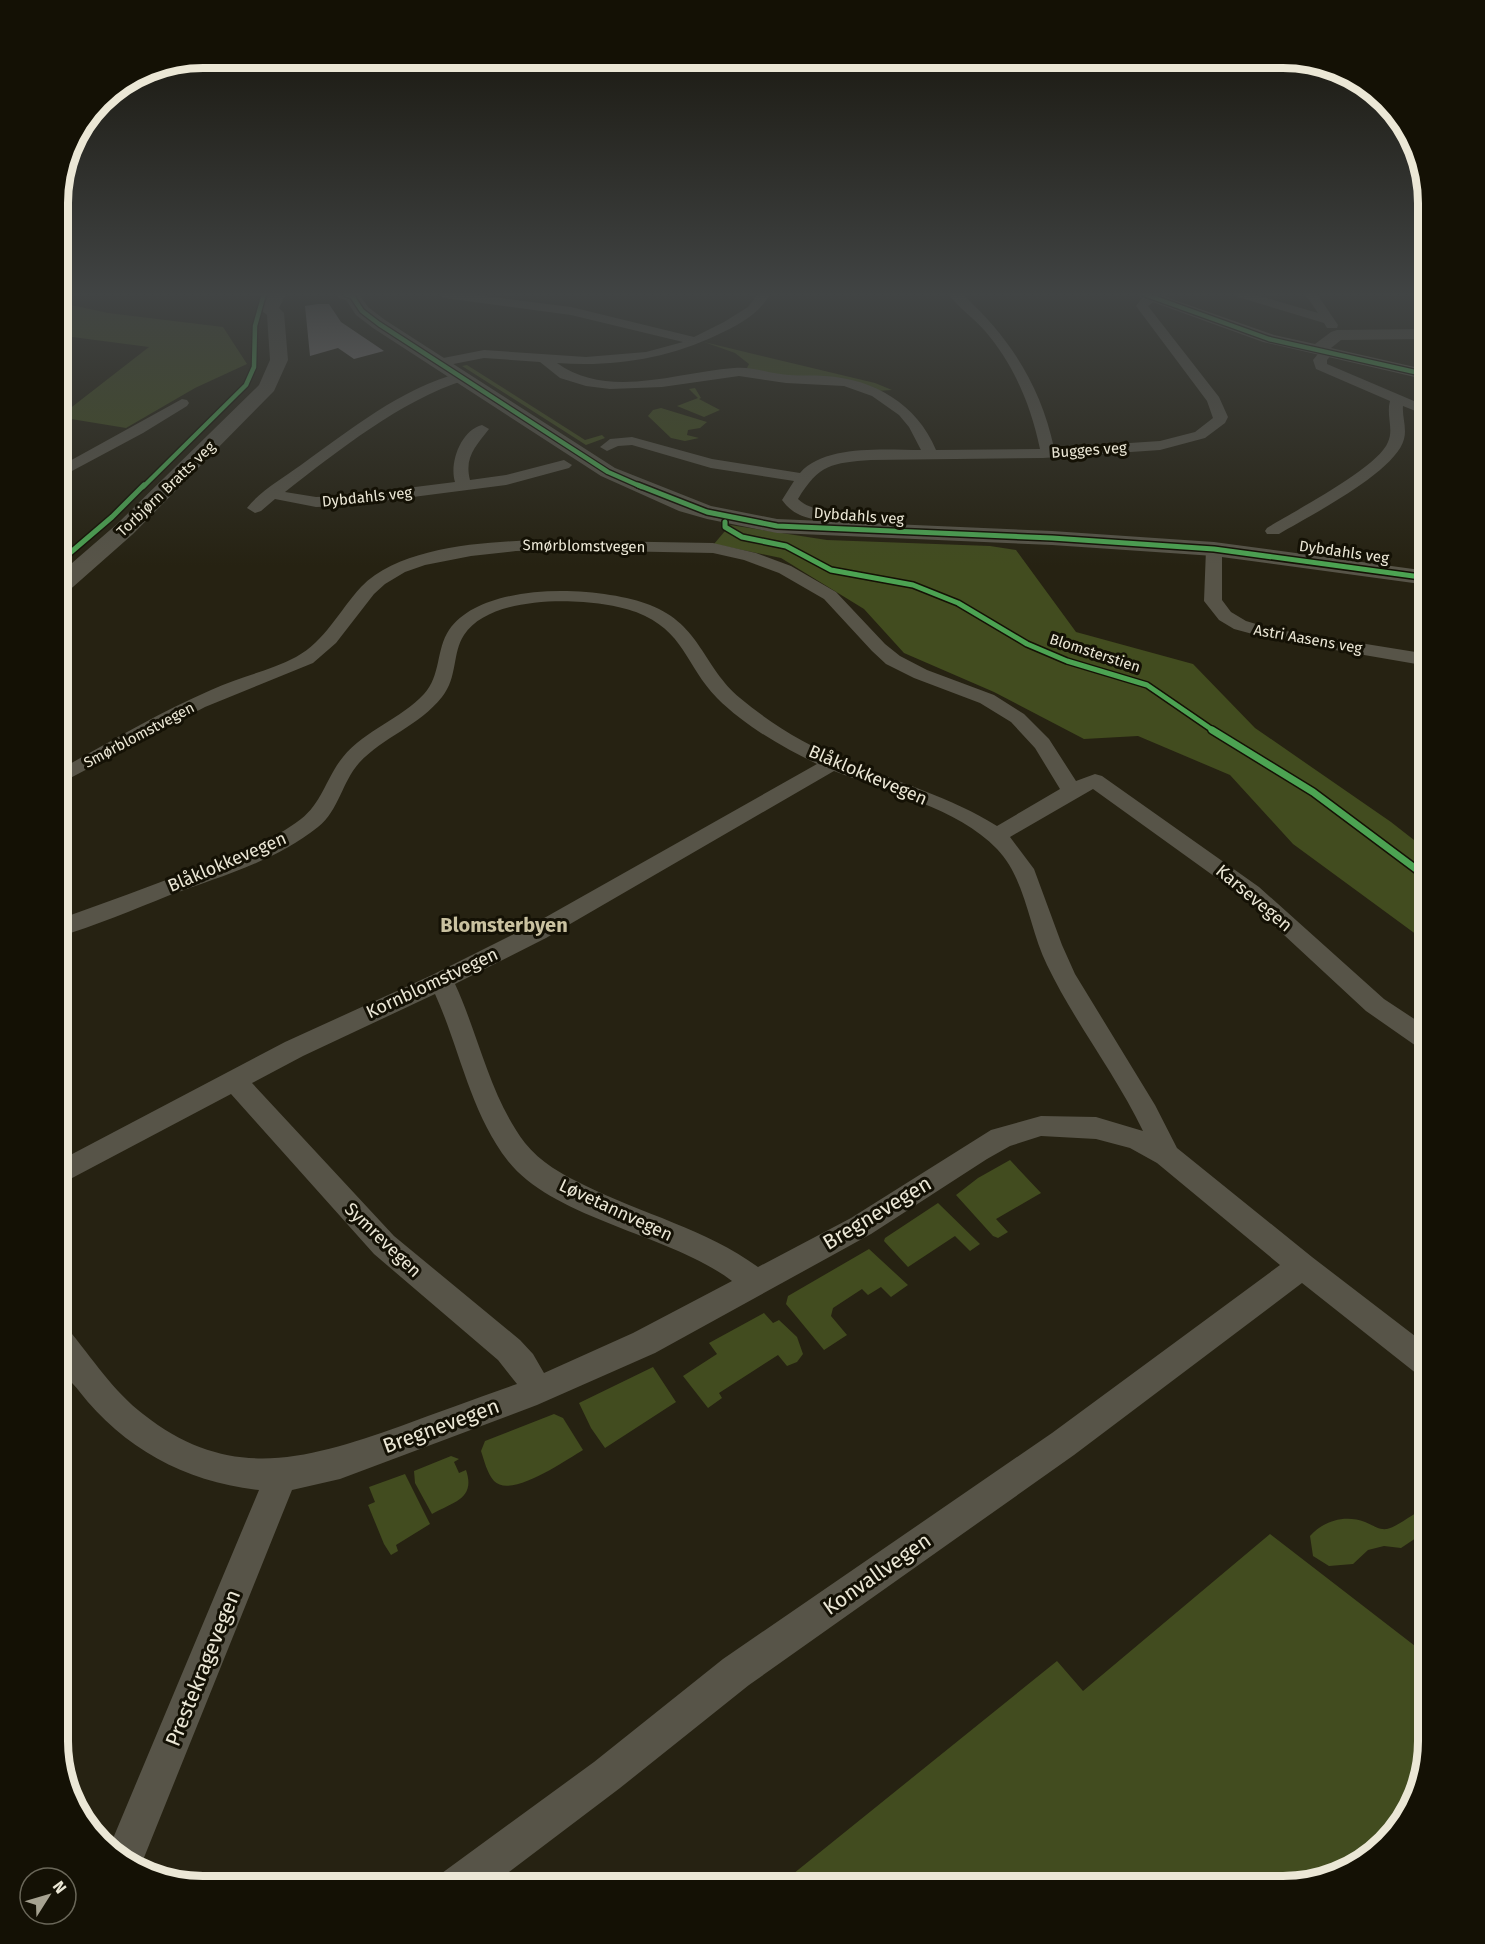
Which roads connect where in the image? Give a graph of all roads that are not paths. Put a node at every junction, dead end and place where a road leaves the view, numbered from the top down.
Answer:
1 (268, 385) edge
2 (438, 385) edge
3 (472, 385) edge
4 (850, 385) edge
5 (1027, 385) edge
6 (1204, 385) edge
7 (1365, 385) edge
8 (1398, 399) junction
9 (182, 403) dead end
10 (1418, 408) edge
11 (482, 429) dead end
12 (607, 447) dead end
13 (1047, 453) junction
14 (931, 455) junction
15 (564, 465) dead end
16 (68, 468) edge
17 (802, 478) junction
18 (464, 486) junction
19 (271, 494) junction
20 (255, 508) dead end
21 (866, 518) dead end
22 (1273, 531) dead end
23 (1214, 549) junction
24 (1418, 577) edge
25 (68, 579) edge
26 (1418, 658) edge
27 (1046, 745) junction
28 (833, 763) junction
29 (68, 773) edge
30 (1095, 780) junction
31 (1071, 791) junction
32 (996, 836) junction
33 (68, 925) edge
34 (441, 981) junction
35 (1418, 1034) edge
36 (234, 1080) junction
37 (1167, 1155) junction
38 (68, 1169) edge
39 (1302, 1266) junction
40 (757, 1282) junction
41 (68, 1352) edge
42 (1418, 1356) edge
43 (537, 1391) junction
44 (282, 1475) junction
45 (126, 1854) edge
46 (471, 1876) edge

1 - 25 main road, Torbjørn Bratts veg
2 - 19 street
3 - 23 main road, Dybdahls veg
4 - 14 street
5 - 13 street
6 - 13 street, Bugges veg
7 - 8 street
8 - 10 street
8 - 22 street
9 - 16 street
11 - 18 street
12 - 17 street
13 - 14 street, Bugges veg
14 - 17 street, Bugges veg
15 - 18 street, Dybdahls veg
17 - 21 street
18 - 19 street, Dybdahls veg
19 - 20 street
23 - 24 main road, Dybdahls veg
23 - 26 street, Astri Aasens veg
27 - 29 street, Smørblomstvegen
27 - 30 street, Smørblomstvegen
27 - 31 street, Smørblomstvegen
28 - 32 street, Blåklokkevegen
28 - 33 street, Blåklokkevegen
28 - 34 street, Kornblomstvegen
30 - 31 street
30 - 35 street, Karsevegen
31 - 32 street
32 - 37 street, Blåklokkevegen
34 - 36 street, Kornblomstvegen
34 - 40 street, Løvetannvegen
36 - 38 street, Kornblomstvegen
36 - 43 street, Symrevegen
37 - 39 street, Bregnevegen
37 - 40 street, Bregnevegen
39 - 42 street, Bregnevegen
39 - 46 street, Konvallvegen
40 - 43 street, Bregnevegen
41 - 44 street, Bregnevegen
43 - 44 street, Bregnevegen
44 - 45 street, Prestekragevegen

